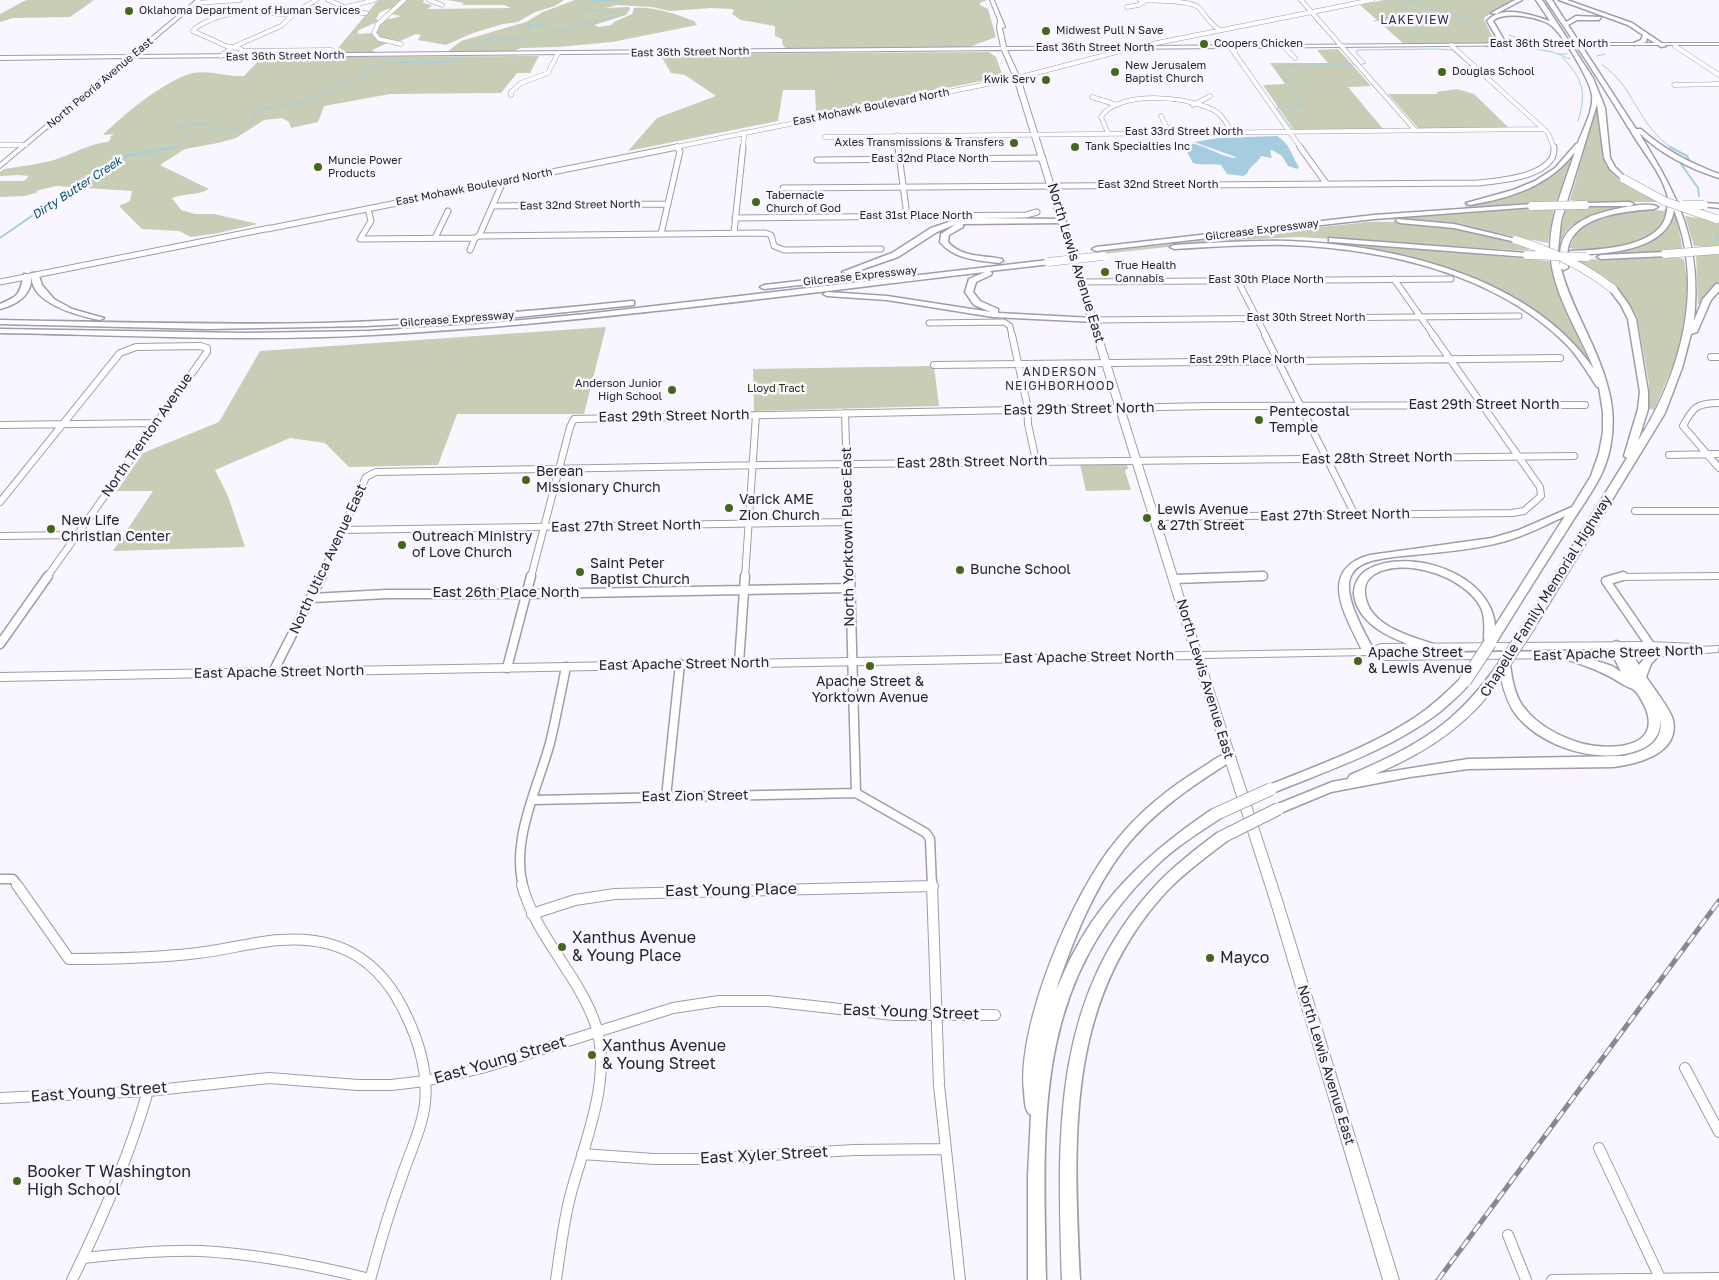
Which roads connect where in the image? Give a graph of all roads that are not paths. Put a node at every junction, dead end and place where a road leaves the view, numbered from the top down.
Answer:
1 (240, 0) edge
2 (316, 0) edge
3 (328, 0) edge
4 (374, 0) edge
5 (404, 0) edge
6 (429, 0) edge
7 (992, 0) edge
8 (1143, 0) edge
9 (1301, 0) edge
10 (1372, 0) edge
11 (1519, 0) edge
12 (1539, 0) edge
13 (1549, 0) edge
14 (1562, 0) edge
15 (197, 2) edge
16 (442, 5) dead end
17 (1127, 7) dead end
18 (343, 8) junction
19 (1312, 12) junction
20 (337, 13) junction
21 (366, 13) dead end
22 (294, 14) junction
23 (999, 21) junction
24 (1566, 24) junction
25 (1556, 26) junction
26 (1220, 30) junction
27 (1645, 36) junction
28 (402, 44) dead end
29 (1488, 44) joint
30 (1501, 44) junction
31 (1515, 44) joint
32 (1636, 44) junction
33 (1595, 45) junction
34 (1659, 45) junction
35 (1719, 45) edge
36 (1453, 46) junction
37 (1554, 46) junction
38 (1675, 46) junction
39 (1284, 47) junction
40 (1343, 47) junction
41 (234, 48) junction
42 (1132, 48) junction
43 (1231, 48) junction
44 (1004, 49) junction
45 (1012, 49) junction
46 (331, 50) dead end
47 (1110, 51) junction
48 (558, 53) junction
49 (224, 56) junction
50 (131, 57) junction
51 (0, 58) edge
52 (1294, 58) dead end
53 (1719, 75) edge
54 (1017, 78) junction
55 (1592, 83) junction
56 (1674, 84) dead end
57 (1719, 84) edge
58 (511, 95) dead end
59 (1210, 96) dead end
60 (1092, 97) dead end
61 (1193, 104) junction
62 (1117, 105) junction
63 (1625, 114) junction
64 (1161, 116) dead end
65 (1542, 129) junction
66 (1415, 130) junction
67 (1290, 131) junction
68 (1169, 132) junction
69 (1232, 132) junction
70 (742, 133) junction
71 (1108, 133) junction
72 (1035, 134) junction
73 (897, 135) junction
74 (825, 137) dead end
75 (1584, 138) junction
76 (0, 145) edge
77 (26, 145) junction
78 (677, 146) junction
79 (1043, 158) junction
80 (817, 160) dead end
81 (900, 160) junction
82 (0, 166) edge
83 (1719, 176) edge
84 (501, 182) junction
85 (1326, 183) junction
86 (1051, 185) junction
87 (903, 186) junction
88 (783, 188) dead end
89 (1672, 196) junction
90 (668, 204) junction
91 (1704, 205) junction
92 (492, 206) junction
93 (1719, 206) edge
94 (368, 209) junction
95 (448, 211) dead end
96 (1037, 212) dead end
97 (907, 216) junction
98 (735, 218) junction
99 (1717, 219) edge
100 (1062, 221) junction
101 (1323, 223) junction
102 (1295, 226) junction
103 (661, 234) junction
104 (734, 234) junction
105 (477, 237) junction
106 (435, 238) junction
107 (1174, 248) junction
108 (881, 249) dead end
109 (470, 250) dead end
110 (1718, 250) edge
111 (1586, 255) junction
112 (1045, 259) junction
113 (1001, 264) junction
114 (31, 276) junction
115 (1394, 279) junction
116 (1450, 279) dead end
117 (1238, 281) junction
118 (0, 282) edge
119 (813, 282) junction
120 (1081, 282) junction
121 (1719, 286) edge
122 (776, 294) junction
123 (0, 307) edge
124 (1574, 313) junction
125 (1519, 316) dead end
126 (1420, 317) junction
127 (1257, 318) junction
128 (1093, 320) junction
129 (0, 322) edge
130 (929, 323) dead end
131 (141, 325) junction
132 (0, 331) edge
133 (1711, 357) dead end
134 (1719, 357) edge
135 (1560, 358) dead end
136 (1451, 359) junction
137 (1278, 360) junction
138 (1107, 362) junction
139 (1018, 363) junction
140 (1680, 364) junction
141 (934, 365) dead end
142 (1607, 396) junction
143 (1719, 403) edge
144 (1585, 404) dead end
145 (1481, 405) junction
146 (1301, 406) junction
147 (1121, 408) junction
148 (1026, 410) junction
149 (845, 413) junction
150 (756, 415) junction
151 (156, 423) junction
152 (62, 424) junction
153 (0, 425) edge
154 (1707, 454) junction
155 (1719, 454) edge
156 (1669, 455) dead end
157 (1517, 456) junction
158 (1574, 456) dead end
159 (1327, 458) junction
160 (1137, 460) junction
161 (1036, 462) junction
162 (846, 464) junction
163 (753, 465) junction
164 (560, 468) junction
165 (1719, 468) edge
166 (1624, 472) junction
167 (371, 473) joint
168 (0, 502) edge
169 (1577, 508) junction
170 (1719, 511) edge
171 (1635, 512) dead end
172 (1355, 515) junction
173 (1155, 517) junction
174 (848, 522) junction
175 (749, 524) junction
176 (544, 527) junction
177 (343, 530) junction
178 (76, 535) junction
179 (0, 536) edge
180 (1263, 576) dead end
181 (1719, 576) edge
182 (1174, 579) junction
183 (849, 588) junction
184 (744, 589) junction
185 (527, 594) junction
186 (312, 598) junction
187 (1490, 643) junction
188 (0, 644) edge
189 (1430, 647) junction
190 (1652, 649) junction
191 (1718, 649) edge
192 (1620, 651) junction
193 (1369, 652) junction
194 (1198, 655) junction
195 (1566, 655) junction
196 (852, 661) junction
197 (680, 664) junction
198 (739, 664) junction
199 (1504, 664) junction
200 (566, 667) junction
201 (507, 668) junction
202 (273, 672) junction
203 (1641, 676) junction
204 (0, 677) edge
205 (1640, 691) junction
206 (1229, 757) junction
207 (1329, 788) junction
208 (856, 793) junction
209 (666, 797) junction
210 (534, 800) junction
211 (0, 879) edge
212 (932, 886) junction
213 (532, 914) junction
214 (996, 1015) dead end
215 (937, 1016) junction
216 (598, 1031) junction
217 (1685, 1068) dead end
218 (425, 1082) junction
219 (148, 1091) junction
220 (0, 1098) edge
221 (1719, 1132) edge
222 (1599, 1148) dead end
223 (946, 1149) junction
224 (582, 1154) junction
225 (1038, 1168) junction
226 (1508, 1235) dead end
227 (83, 1258) junction
228 (1719, 1278) edge
229 (1661, 1279) edge
230 (72, 1280) edge
231 (370, 1280) edge
232 (556, 1280) edge
233 (960, 1280) edge
234 (1037, 1280) edge
235 (1070, 1280) edge
236 (1390, 1280) edge
237 (1526, 1280) edge
238 (1552, 1280) edge

1 - 15 street
2 - 22 street
3 - 18 street
4 - 18 street
5 - 28 street
6 - 16 street
7 - 23 main road, North Lewis Avenue East
8 - 17 street
8 - 26 street
9 - 19 street
10 - 19 street
11 - 30 highway
12 - 25 highway, Chapelle Family Memorial Highway
13 - 24 highway, Chapelle Family Memorial Highway
14 - 34 highway
15 - 50 main road, North Peoria Avenue East
18 - 20 street
19 - 26 street
19 - 40 street
20 - 21 street
20 - 22 street
22 - 41 street
22 - 41 street
23 - 44 main road, North Lewis Avenue East
23 - 45 main road, North Lewis Avenue East
24 - 27 highway
24 - 63 highway, Chapelle Family Memorial Highway
25 - 30 highway
25 - 55 highway, Chapelle Family Memorial Highway
26 - 42 street
27 - 32 highway
27 - 34 highway
29 - 30 highway
29 - 36 main road, East 36th Street North
30 - 31 highway
30 - 36 main road, East 36th Street North
30 - 37 main road, East 36th Street North
31 - 37 main road, East 36th Street North
32 - 33 main road, East 36th Street North
32 - 34 main road, East 36th Street North
33 - 34 main road, East 36th Street North
33 - 37 main road, East 36th Street North, bridge
34 - 35 main road, East 36th Street North
34 - 38 main road, East 36th Street North
35 - 38 main road, East 36th Street North
36 - 40 main road, East 36th Street North
36 - 65 street
38 - 53 street
39 - 40 main road, East 36th Street North
39 - 43 main road, East 36th Street North
39 - 52 street
40 - 66 street
41 - 46 street
41 - 49 street
42 - 43 main road, East 36th Street North
42 - 47 main road, East 36th Street North
43 - 67 street
44 - 45 main road, East 36th Street North
44 - 48 main road, East 36th Street North
44 - 54 main road, North Lewis Avenue East
45 - 47 main road, East 36th Street North
45 - 54 main road, North Lewis Avenue East
47 - 54 street, East Mohawk Boulevard North
48 - 49 main road, East 36th Street North
48 - 58 street
49 - 50 main road, East 36th Street North
50 - 51 main road, East 36th Street North
50 - 77 main road, North Peoria Avenue East
54 - 70 street, East Mohawk Boulevard North
54 - 72 main road, North Lewis Avenue East
55 - 75 highway, Chapelle Family Memorial Highway
55 - 99 highway, bridge
56 - 57 street
59 - 61 street
60 - 62 street
61 - 62 street
61 - 69 street
62 - 71 street
63 - 83 highway
63 - 89 highway, Chapelle Family Memorial Highway
64 - 68 street
65 - 66 street, East 33rd Street North
65 - 85 street, East 32nd Street North
66 - 67 street, East 33rd Street North
67 - 69 street, East 33rd Street North
67 - 85 street
68 - 69 street, East 33rd Street North
68 - 71 street, East 33rd Street North
70 - 78 street, East Mohawk Boulevard North
70 - 98 street
71 - 72 street, East 33rd Street North
72 - 73 street, East 33rd Street North
72 - 79 main road, North Lewis Avenue East
73 - 74 street, East 33rd Street North
73 - 81 street
75 - 101 highway
75 - 124 highway, Chapelle Family Memorial Highway
76 - 77 street
77 - 82 main road, North Peoria Avenue East
78 - 84 street, East Mohawk Boulevard North
78 - 90 street
79 - 81 street, East 32nd Place North
79 - 86 main road, North Lewis Avenue East
80 - 81 street, East 32nd Place North
81 - 87 street
84 - 92 street
84 - 94 street, East Mohawk Boulevard North
85 - 86 street, East 32nd Street North
86 - 87 street, East 32nd Street North
86 - 100 main road, North Lewis Avenue East
87 - 88 street, East 32nd Street North
87 - 97 street
89 - 111 highway
89 - 140 highway, Chapelle Family Memorial Highway
90 - 92 street, East 32nd Street North
90 - 103 street
91 - 93 highway, Gilcrease Expressway
91 - 101 highway, Gilcrease Expressway, bridge
91 - 124 highway, bridge
92 - 105 street
94 - 106 street
94 - 114 street, East Mohawk Boulevard North
95 - 106 street
96 - 97 street, East 31st Place North
97 - 98 street, East 31st Place North
98 - 104 street
100 - 113 highway
100 - 119 highway
100 - 120 main road, North Lewis Avenue East
101 - 102 highway, Gilcrease Expressway
102 - 112 highway, Gilcrease Expressway
102 - 166 highway, bridge
103 - 104 street
103 - 105 street
104 - 108 street
105 - 106 street
105 - 109 street
107 - 111 highway, Gilcrease Expressway, bridge
107 - 112 highway, Gilcrease Expressway, bridge
107 - 142 highway
110 - 111 highway, Gilcrease Expressway, bridge
112 - 113 highway, Gilcrease Expressway
113 - 119 highway, Gilcrease Expressway
113 - 122 highway, Gilcrease Expressway
113 - 128 highway
114 - 118 street, East Mohawk Boulevard North
114 - 123 highway
114 - 131 highway
115 - 116 street, East 30th Place North
115 - 117 street, East 30th Place North
115 - 126 street
117 - 120 street, East 30th Place North
117 - 127 street
119 - 131 highway, Gilcrease Expressway
120 - 128 main road, North Lewis Avenue East
121 - 140 highway
122 - 128 highway
122 - 132 highway, Gilcrease Expressway
124 - 142 highway, Chapelle Family Memorial Highway
125 - 126 street, East 30th Street North
126 - 127 street, East 30th Street North
126 - 136 street
127 - 128 street, East 30th Street North
127 - 137 street
128 - 138 main road, North Lewis Avenue East
129 - 131 highway, Gilcrease Expressway
130 - 139 street
133 - 134 street
135 - 136 street, East 29th Place North
136 - 137 street, East 29th Place North
136 - 145 street
137 - 138 street, East 29th Place North
137 - 146 street
138 - 139 street, East 29th Place North
138 - 147 main road, North Lewis Avenue East
139 - 141 street, East 29th Place North
139 - 148 street
140 - 166 highway, Chapelle Family Memorial Highway
142 - 169 highway, Chapelle Family Memorial Highway
143 - 154 street
144 - 145 street, East 29th Street North
145 - 146 street, East 29th Street North
145 - 157 street
146 - 147 street, East 29th Street North
146 - 159 street
147 - 148 street, East 29th Street North
147 - 160 main road, North Lewis Avenue East
148 - 149 street, East 29th Street North
148 - 161 street
149 - 150 street, East 29th Street North
149 - 162 street, North Yorktown Place East
150 - 163 street
150 - 164 street, East 29th Street North
151 - 152 street
151 - 152 street, North Trenton Avenue
151 - 178 street, North Trenton Avenue
152 - 153 street
152 - 168 street
154 - 155 street
154 - 156 street
154 - 165 street
157 - 158 street, East 28th Street North
157 - 159 street, East 28th Street North
157 - 172 street, East 27th Street North
159 - 160 street, East 28th Street North
159 - 172 street
160 - 161 street, East 28th Street North
160 - 173 main road, North Lewis Avenue East
161 - 162 street, East 28th Street North
162 - 163 street, East 28th Street North
162 - 174 street, North Yorktown Place East
163 - 164 street, East 28th Street North
163 - 175 street
164 - 167 street, East 28th Street North
164 - 176 street
166 - 199 highway, Chapelle Family Memorial Highway, bridge
167 - 177 street, North Utica Avenue East
169 - 187 highway, Chapelle Family Memorial Highway
169 - 193 highway
170 - 171 street
172 - 173 street, East 27th Street North
173 - 182 main road, North Lewis Avenue East
174 - 175 street, East 27th Street North
174 - 183 street, North Yorktown Place East
175 - 176 street, East 27th Street North
175 - 184 street
176 - 177 street, East 27th Street North
176 - 185 street
177 - 186 street, North Utica Avenue East
178 - 179 street
178 - 188 street, North Trenton Avenue
180 - 182 street
181 - 190 street
182 - 194 main road, North Lewis Avenue East
183 - 184 street, East 26th Place North
183 - 196 street, North Yorktown Place East
184 - 185 street, East 26th Place North
184 - 198 street
185 - 186 street, East 26th Place North
185 - 201 street
186 - 202 street, North Utica Avenue East
187 - 189 highway
187 - 225 highway, Chapelle Family Memorial Highway, bridge
189 - 192 main road, East Apache Street North
189 - 193 main road, East Apache Street North
190 - 191 main road, East Apache Street North
190 - 192 main road, East Apache Street North
190 - 203 highway
192 - 195 main road, East Apache Street North
192 - 203 highway
192 - 205 highway
193 - 194 main road, East Apache Street North
193 - 195 main road, East Apache Street North
194 - 196 main road, East Apache Street North
194 - 206 main road, North Lewis Avenue East
195 - 205 highway
196 - 198 main road, East Apache Street North
196 - 208 street, North Yorktown Place East
197 - 198 main road, East Apache Street North
197 - 200 main road, East Apache Street North
197 - 209 street
199 - 205 highway
199 - 207 highway, Chapelle Family Memorial Highway
200 - 201 main road, East Apache Street North
200 - 210 street
201 - 202 main road, East Apache Street North
202 - 204 main road, East Apache Street North
203 - 207 highway
206 - 225 highway
206 - 236 main road, North Lewis Avenue East
207 - 235 highway, Chapelle Family Memorial Highway, bridge
208 - 209 street, East Zion Street
208 - 212 street
209 - 210 street, East Zion Street
210 - 213 street
211 - 218 street
212 - 213 street, East Young Place
212 - 215 street
213 - 216 street
214 - 215 street, East Young Street
215 - 216 street, East Young Street
215 - 223 street
216 - 218 street, East Young Street
216 - 224 street
217 - 221 street
218 - 219 street, East Young Street
218 - 231 street
219 - 220 street, East Young Street
219 - 227 street
222 - 229 street
223 - 224 street, East Xyler Street
223 - 233 street
224 - 232 street
225 - 234 highway, Chapelle Family Memorial Highway
226 - 237 street
227 - 230 street
227 - 231 street
228 - 229 street
229 - 238 street

